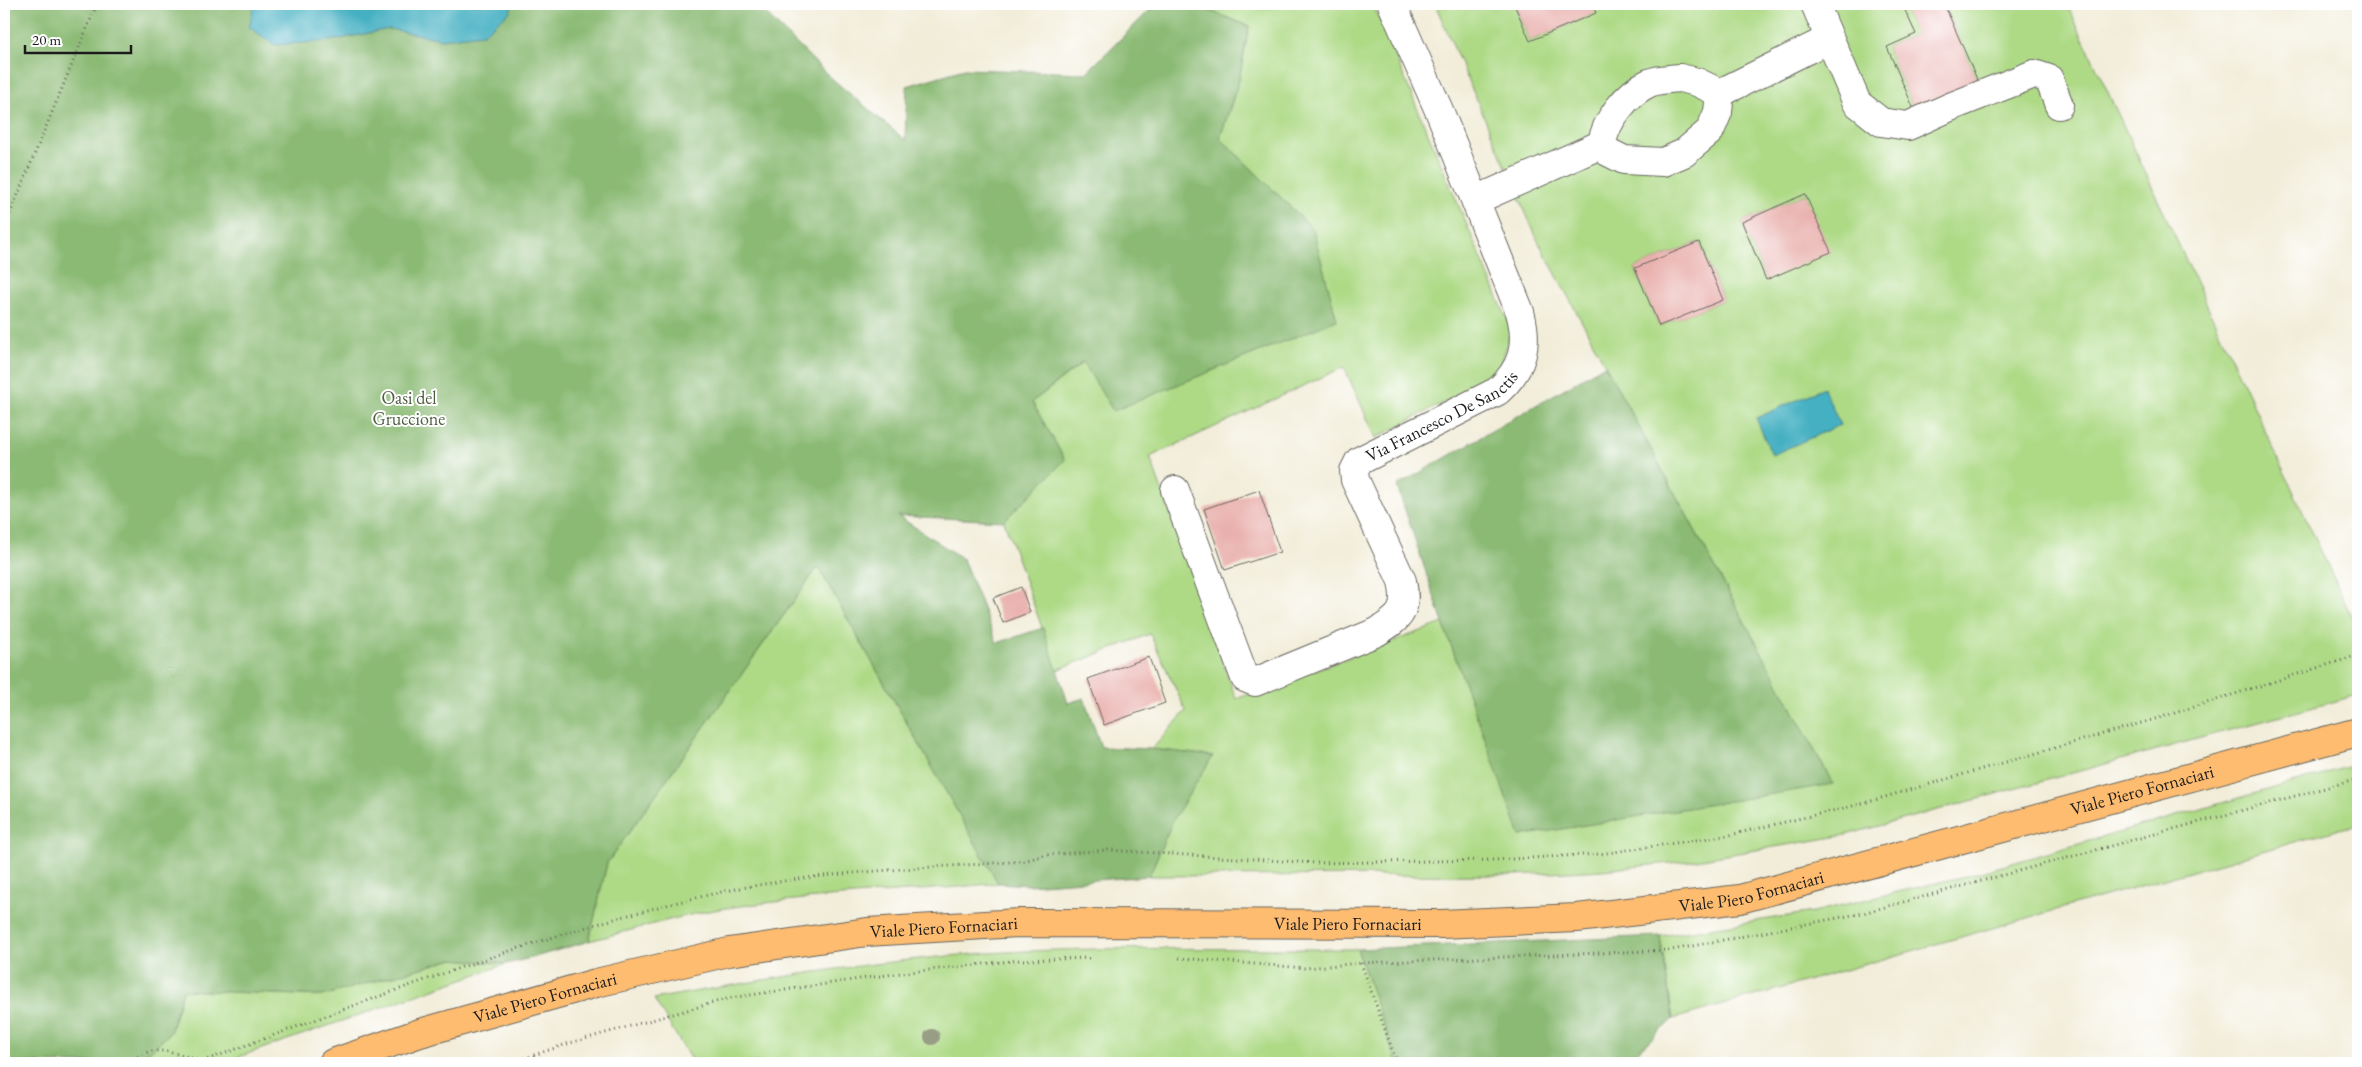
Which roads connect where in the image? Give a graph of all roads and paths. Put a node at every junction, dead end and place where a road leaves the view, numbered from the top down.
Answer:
1 (9, 4) edge
2 (97, 4) edge
3 (1392, 4) edge
4 (1815, 4) edge
5 (4, 6) edge
6 (1830, 39) junction
7 (1720, 93) junction
8 (2059, 105) dead end
9 (1602, 144) junction
10 (1476, 200) junction
11 (4, 228) edge
12 (1175, 490) dead end
13 (2358, 655) edge
14 (2358, 732) edge
15 (1361, 963) dead end
16 (205, 1061) junction
17 (124, 1063) edge
18 (198, 1063) edge
19 (333, 1063) edge
20 (1397, 1063) edge

1 - 5 path
2 - 11 path
3 - 10 street, Via Francesco De Sanctis
4 - 6 street
6 - 7 street
6 - 8 street
7 - 9 street
7 - 9 street
9 - 10 street
10 - 12 street, Via Francesco De Sanctis
13 - 16 path
14 - 19 main road, Viale Piero Fornaciari
15 - 20 path
16 - 17 path
16 - 18 path

